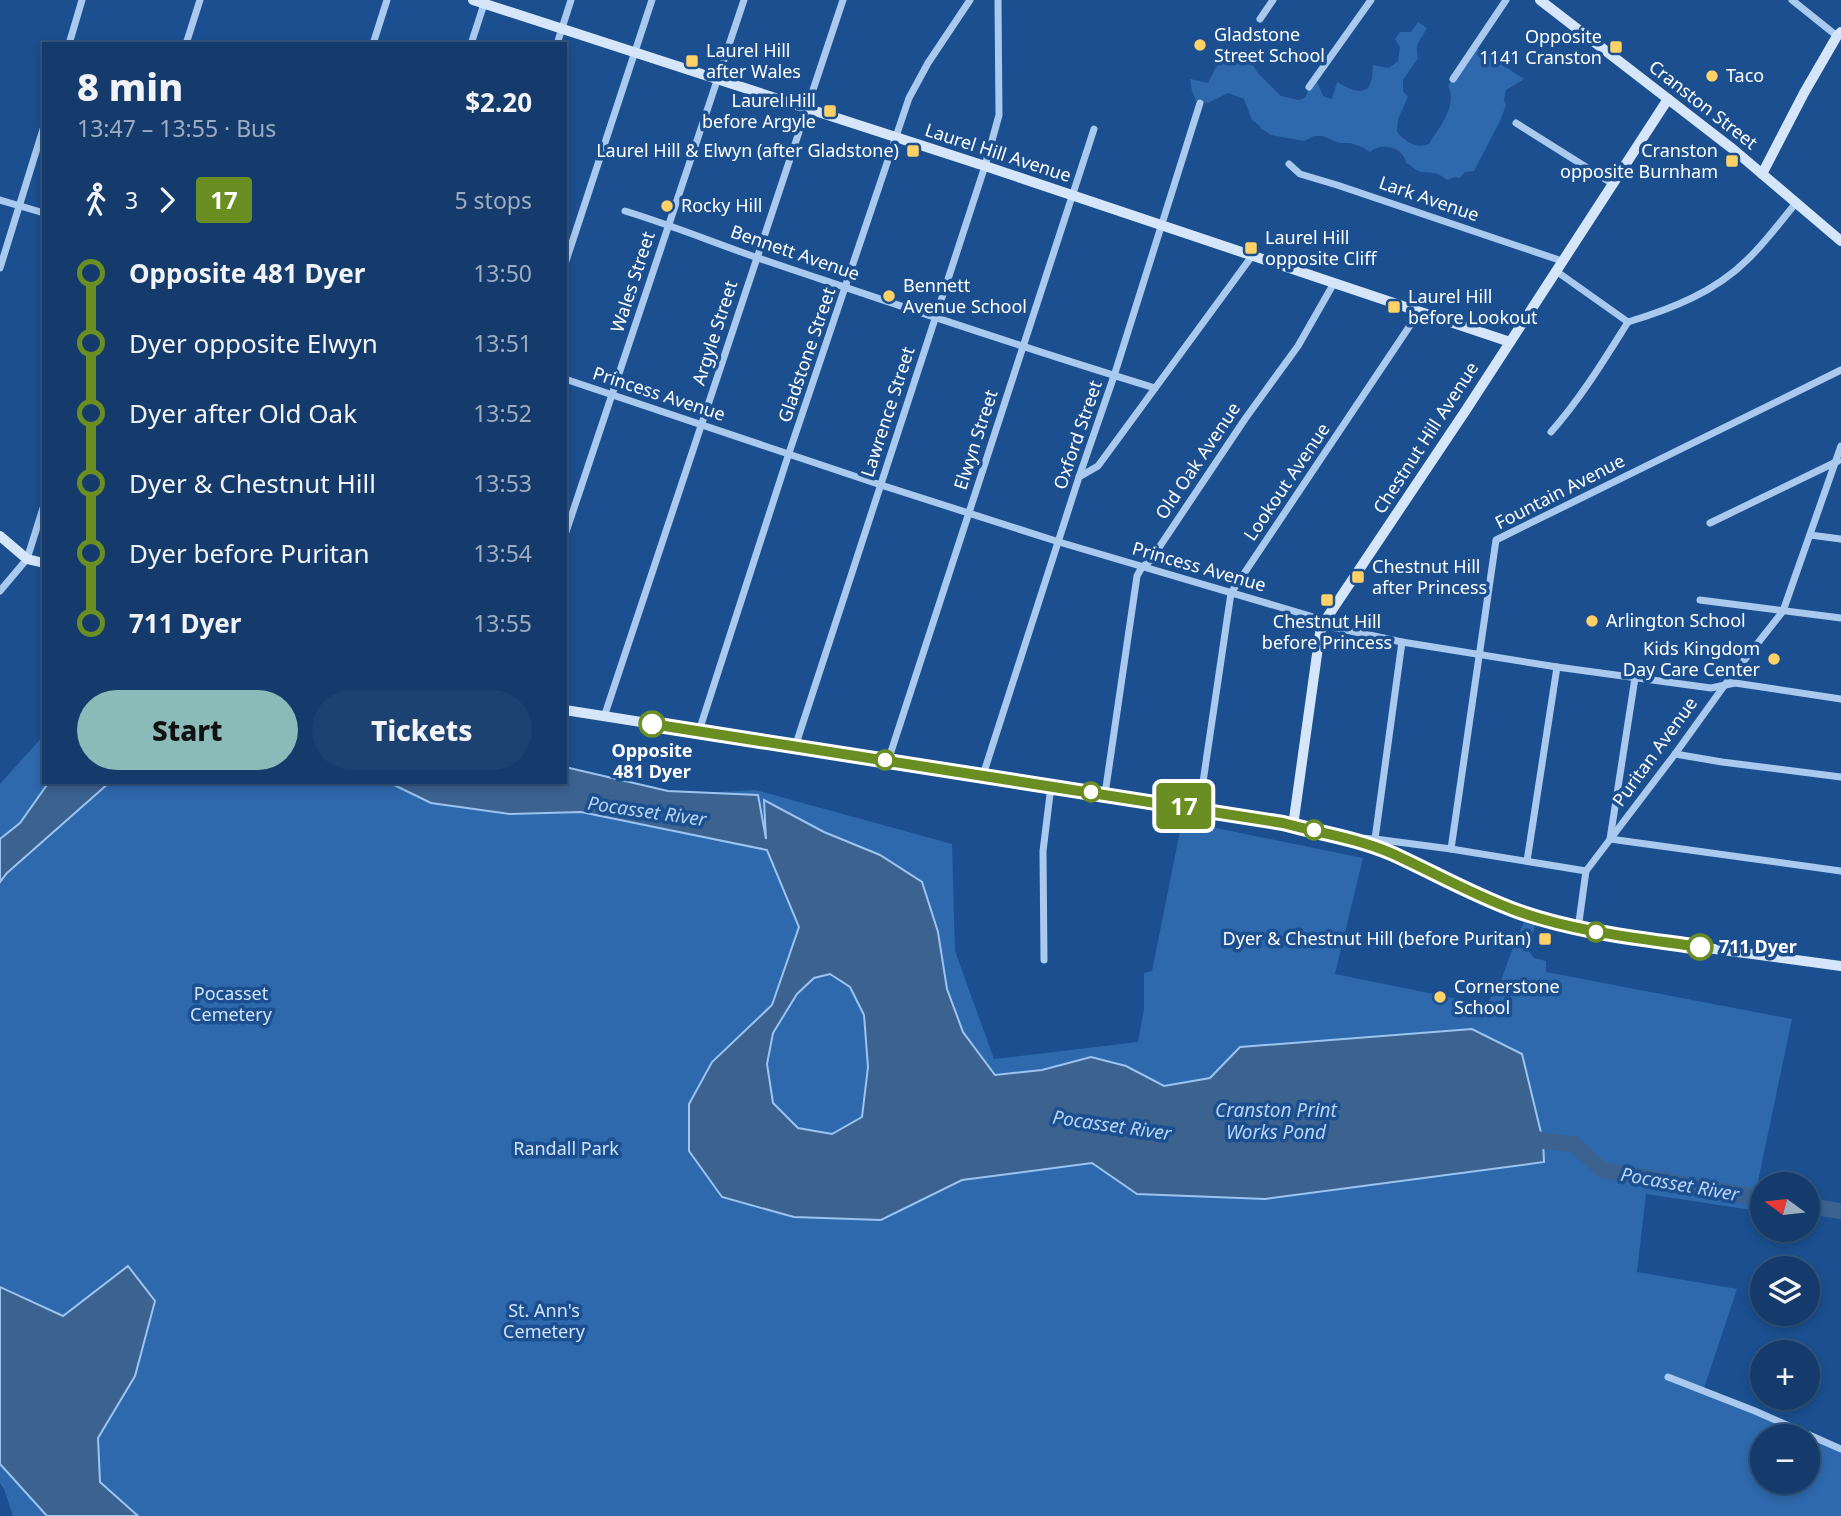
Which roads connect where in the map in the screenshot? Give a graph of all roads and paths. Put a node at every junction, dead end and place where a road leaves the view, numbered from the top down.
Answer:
1 (82, 0) edge
2 (200, 0) edge
3 (387, 0) edge
4 (571, 0) edge
5 (652, 0) edge
6 (744, 0) edge
7 (843, 0) edge
8 (970, 0) edge
9 (998, 0) edge
10 (1273, 0) edge
11 (1371, 0) edge
12 (1506, 0) edge
13 (1540, 0) edge
14 (1792, 0) edge
15 (481, 1) edge
16 (1260, 19) dead end
17 (562, 28) junction
18 (1839, 34) edge
19 (70, 42) edge
20 (187, 42) edge
21 (374, 42) edge
22 (471, 42) edge
23 (558, 42) edge
24 (636, 52) junction
25 (718, 78) junction
26 (1452, 79) dead end
27 (1309, 86) dead end
28 (1668, 99) junction
29 (1200, 103) dead end
30 (807, 108) junction
31 (1516, 123) dead end
32 (1094, 129) dead end
33 (42, 132) edge
34 (895, 137) junction
35 (1289, 163) dead end
36 (985, 166) junction
37 (1762, 174) junction
38 (1613, 184) junction
39 (1072, 196) junction
40 (0, 200) edge
41 (1797, 202) junction
42 (19, 205) junction
43 (625, 211) dead end
44 (42, 212) edge
45 (669, 224) junction
46 (1161, 225) junction
47 (1841, 241) edge
48 (1252, 256) junction
49 (757, 257) junction
50 (567, 258) edge
51 (1559, 266) junction
52 (0, 268) edge
53 (1334, 283) junction
54 (847, 287) junction
55 (1419, 312) junction
56 (935, 318) junction
57 (1628, 322) junction
58 (1510, 342) junction
59 (1023, 346) junction
60 (1841, 370) edge
61 (1114, 376) junction
62 (567, 380) edge
63 (1155, 388) junction
64 (612, 395) junction
65 (702, 424) junction
66 (1551, 432) dead end
67 (1841, 446) edge
68 (789, 453) junction
69 (1839, 461) edge
70 (1079, 477) junction
71 (881, 485) junction
72 (42, 511) edge
73 (969, 512) junction
74 (1710, 523) dead end
75 (567, 529) edge
76 (1810, 535) junction
77 (0, 536) edge
78 (1841, 539) edge
79 (1059, 542) junction
80 (27, 559) junction
81 (42, 563) edge
82 (1142, 567) junction
83 (0, 591) edge
84 (1231, 593) junction
85 (1700, 600) dead end
86 (1783, 611) junction
87 (1841, 618) edge
88 (1324, 622) junction
89 (1402, 642) junction
90 (1478, 654) junction
91 (1557, 667) junction
92 (1635, 678) junction
93 (1724, 686) junction
94 (1841, 699) edge
95 (567, 710) edge
96 (604, 717) junction
97 (699, 732) junction
98 (794, 747) junction
99 (1675, 754) junction
100 (888, 761) junction
101 (983, 775) junction
102 (1841, 776) edge
103 (1051, 786) junction
104 (1105, 794) junction
105 (1199, 809) junction
106 (1293, 826) junction
107 (1349, 838) junction
108 (1375, 839) junction
109 (1610, 839) junction
110 (1451, 849) junction
111 (1527, 861) junction
112 (1586, 871) junction
113 (1841, 871) edge
114 (1578, 929) junction
115 (1044, 960) dead end
116 (1841, 967) edge
117 (1668, 1377) dead end
118 (1841, 1450) edge

1 - 19 street
2 - 20 street
3 - 21 street
4 - 17 street
5 - 24 street
6 - 25 street, Wales Street
7 - 30 street, Argyle Street
8 - 34 street, Gladstone Street
9 - 36 street, Lawrence Street
10 - 16 street
11 - 27 street
12 - 26 street
13 - 28 street, Cranston Street
14 - 18 street
15 - 17 street, Laurel Hill Avenue
15 - 22 street
17 - 23 street
17 - 24 street, Laurel Hill Avenue
18 - 37 street
24 - 25 street, Laurel Hill Avenue
24 - 50 street
25 - 30 street, Laurel Hill Avenue
25 - 45 street, Wales Street
28 - 37 street, Cranston Street
28 - 38 street, Chestnut Hill Avenue
29 - 46 street, Oxford Street
30 - 34 street, Laurel Hill Avenue
30 - 49 street, Argyle Street
31 - 38 street
32 - 39 street, Elwyn Street
33 - 42 street
34 - 36 street, Laurel Hill Avenue
34 - 54 street, Gladstone Street
35 - 51 street, Lark Avenue
36 - 39 street, Laurel Hill Avenue
36 - 56 street, Lawrence Street
37 - 41 street, Cranston Street
38 - 51 street, Chestnut Hill Avenue
39 - 46 street, Laurel Hill Avenue
39 - 59 street, Elwyn Street
40 - 42 street
41 - 47 street, Cranston Street
41 - 57 street
42 - 44 street
42 - 52 street
43 - 45 street, Bennett Avenue
45 - 49 street, Bennett Avenue
45 - 64 street, Wales Street
46 - 48 street, Laurel Hill Avenue
46 - 61 street, Oxford Street
48 - 53 street, Laurel Hill Avenue
48 - 63 street
49 - 54 street, Bennett Avenue
49 - 65 street, Argyle Street
51 - 57 street, Lark Avenue
51 - 58 street, Chestnut Hill Avenue
53 - 55 street, Laurel Hill Avenue
53 - 82 street, Old Oak Avenue
54 - 56 street, Bennett Avenue
54 - 68 street, Gladstone Street
55 - 58 street, Laurel Hill Avenue
55 - 84 street, Lookout Avenue
56 - 59 street, Bennett Avenue
56 - 71 street, Lawrence Street
57 - 66 street
58 - 88 street, Chestnut Hill Avenue
59 - 61 street, Bennett Avenue
59 - 73 street, Elwyn Street
60 - 90 street, Fountain Avenue
61 - 63 street, Bennett Avenue
61 - 70 street, Oxford Street
62 - 64 street, Princess Avenue
63 - 70 street
64 - 65 street, Princess Avenue
64 - 75 street, Wales Street
65 - 68 street, Princess Avenue
65 - 96 street, Argyle Street
67 - 69 street, Puritan Avenue
68 - 71 street, Princess Avenue
68 - 97 street, Gladstone Street
69 - 74 street
69 - 76 street, Puritan Avenue
70 - 79 street, Oxford Street
71 - 73 street, Princess Avenue
71 - 98 street, Lawrence Street
72 - 80 street
73 - 79 street, Princess Avenue
73 - 100 street, Elwyn Street
76 - 78 street
76 - 86 street, Puritan Avenue
77 - 80 street
79 - 82 street, Princess Avenue
79 - 101 street, Oxford Street
80 - 81 street
80 - 83 street
82 - 84 street, Princess Avenue
82 - 104 street, Old Oak Avenue
84 - 88 street, Princess Avenue
84 - 105 street, Lookout Avenue
85 - 86 street
86 - 87 street
86 - 93 street, Puritan Avenue
88 - 89 street, Princess Avenue
88 - 106 street, Chestnut Hill Avenue
89 - 90 street, Princess Avenue
89 - 108 street
90 - 91 street, Princess Avenue
90 - 110 street, Fountain Avenue
91 - 92 street, Princess Avenue
91 - 111 street
92 - 93 street, Princess Avenue
92 - 109 street
93 - 94 street, Princess Avenue
93 - 99 street, Puritan Avenue
95 - 96 street
96 - 97 street
97 - 98 street
98 - 100 street
99 - 102 street
99 - 109 street, Puritan Avenue
100 - 101 street
101 - 103 street
103 - 104 street
103 - 115 street
104 - 105 street
105 - 106 street
106 - 107 street
107 - 108 street
107 - 114 street
108 - 110 street
109 - 112 street, Puritan Avenue
109 - 113 street
110 - 111 street
111 - 112 street
112 - 114 street
114 - 116 street
117 - 118 street

